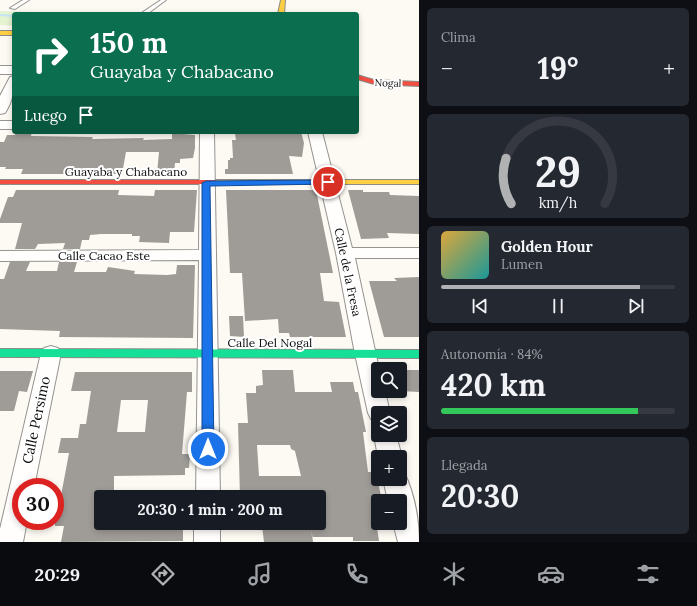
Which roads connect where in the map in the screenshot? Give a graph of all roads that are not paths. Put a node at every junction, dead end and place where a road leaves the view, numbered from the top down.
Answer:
1 (27, 0) edge
2 (164, 0) edge
3 (283, 0) edge
4 (13, 8) dead end
5 (146, 12) edge
6 (281, 12) edge
7 (0, 33) edge
8 (12, 34) edge
9 (0, 70) edge
10 (12, 70) edge
11 (359, 77) edge
12 (359, 82) edge
13 (374, 82) junction
14 (12, 84) edge
15 (419, 84) edge
16 (0, 110) edge
17 (0, 126) edge
18 (12, 126) edge
19 (207, 134) edge
20 (316, 134) edge
21 (0, 182) edge
22 (328, 182) junction
23 (419, 182) edge
24 (206, 183) junction
25 (345, 252) junction
26 (419, 253) edge
27 (208, 255) junction
28 (0, 256) edge
29 (0, 353) edge
30 (51, 353) junction
31 (208, 354) junction
32 (365, 354) junction
33 (419, 354) edge
34 (377, 406) edge
35 (24, 478) edge
36 (398, 486) edge
37 (208, 490) edge
38 (13, 530) edge
39 (207, 530) edge
40 (10, 542) edge
41 (207, 542) edge
42 (411, 542) edge

1 - 4 lane
2 - 5 lane
3 - 6 street
7 - 8 street
9 - 10 street
11 - 13 street
12 - 13 street, Nogal
13 - 15 street, Nogal
14 - 16 street
17 - 18 street
19 - 24 street
20 - 22 street, Calle de la Fresa
21 - 24 street, Guayaba y Chabacano
22 - 23 street, Guayaba y Chabacano
22 - 24 street, Guayaba y Chabacano
22 - 25 street, Calle de la Fresa
24 - 27 street
25 - 26 street
25 - 32 street, Calle de la Fresa
27 - 28 street, Calle Cacao Este
27 - 31 street
29 - 30 street, Calle Del Nogal
30 - 31 street, Calle Del Nogal
30 - 35 street, Calle Persimo
31 - 32 street, Calle Del Nogal
31 - 37 street
32 - 33 street, Calle Del Nogal
32 - 34 street, Calle de la Fresa
36 - 42 street
38 - 40 street
39 - 41 street

